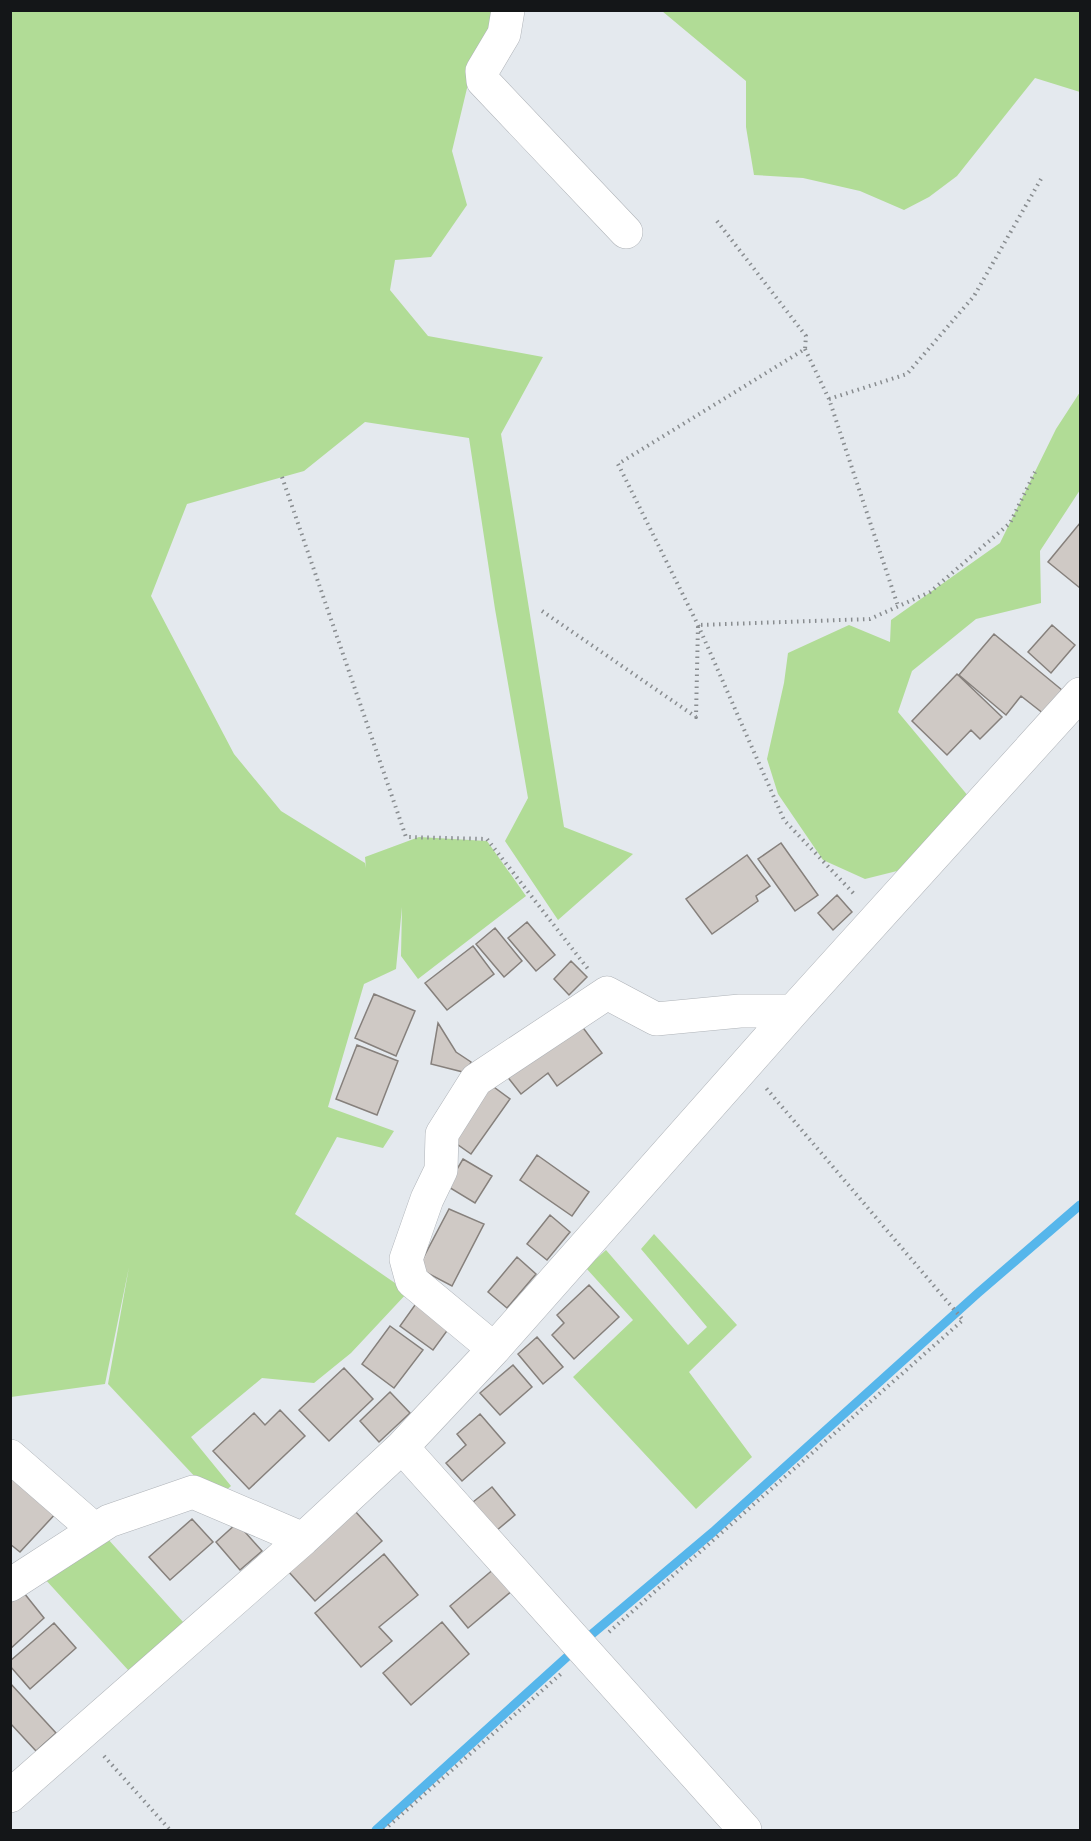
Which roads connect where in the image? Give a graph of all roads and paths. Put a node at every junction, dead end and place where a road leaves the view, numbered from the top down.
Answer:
1 (508, 10) edge
2 (1041, 179) dead end
3 (717, 221) dead end
4 (626, 232) dead end
5 (805, 349) junction
6 (830, 399) junction
7 (1035, 472) dead end
8 (282, 477) dead end
9 (898, 606) junction
10 (542, 611) dead end
11 (698, 626) junction
12 (1080, 694) edge
13 (877, 918) junction
14 (607, 993) junction
15 (793, 1011) junction
16 (746, 1065) junction
17 (494, 1349) junction
18 (402, 1447) junction
19 (10, 1456) edge
20 (95, 1530) junction
21 (303, 1539) junction
22 (10, 1585) edge
23 (585, 1653) junction
24 (83, 1732) junction
25 (10, 1796) edge
26 (170, 1830) edge
27 (384, 1830) edge
28 (745, 1830) edge

1 - 4 street
2 - 6 path
3 - 5 path
5 - 6 path
5 - 11 path
6 - 9 path
7 - 9 path
8 - 14 path
9 - 11 path
10 - 11 path
11 - 13 path
12 - 13 street
13 - 15 street
14 - 15 street
14 - 17 street
15 - 16 street
16 - 17 street
16 - 23 path
17 - 18 street
18 - 21 street
18 - 23 street
19 - 20 street
20 - 21 street
20 - 22 street
21 - 24 street
23 - 27 path
23 - 28 street
24 - 25 street
24 - 26 path

